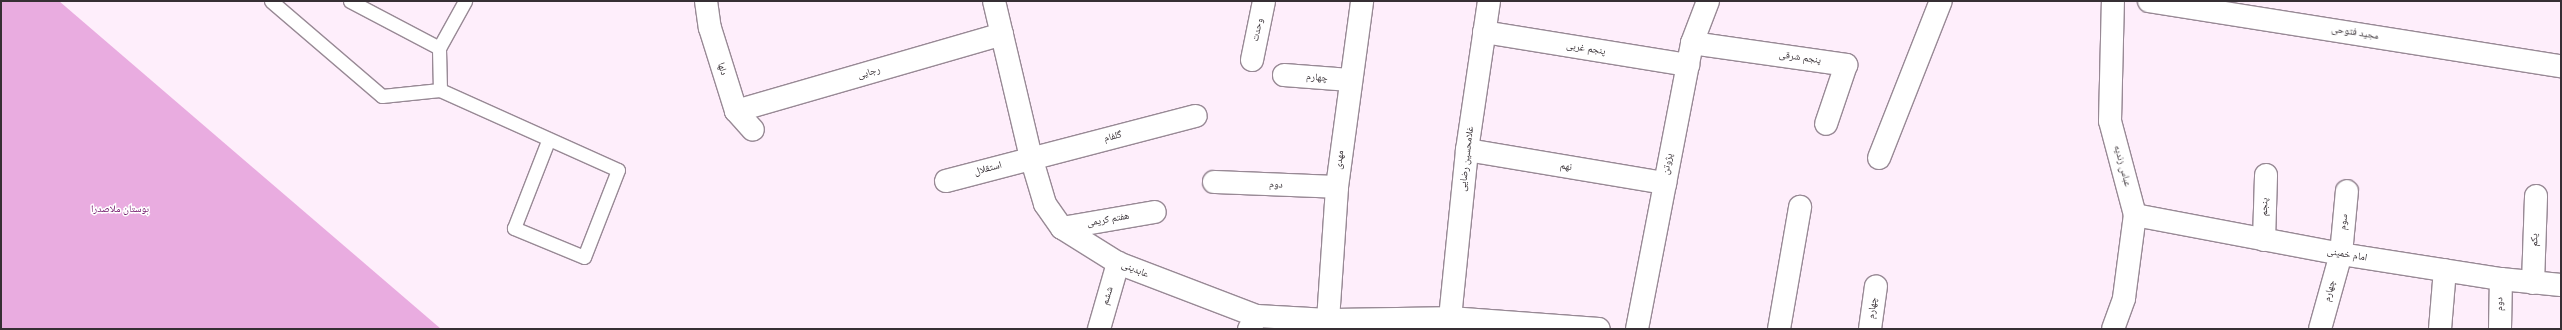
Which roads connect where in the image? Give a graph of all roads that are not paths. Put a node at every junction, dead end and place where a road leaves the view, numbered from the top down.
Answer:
1 (271, 1) edge
2 (350, 1) edge
3 (465, 1) edge
4 (706, 1) edge
5 (1264, 1) edge
6 (1362, 1) edge
7 (1489, 1) edge
8 (1708, 1) edge
9 (1940, 1) edge
10 (2113, 1) edge
11 (2149, 1) edge
12 (997, 2) edge
13 (1484, 32) junction
14 (1002, 34) junction
15 (1692, 43) junction
16 (439, 48) junction
17 (1252, 60) dead end
18 (1688, 65) junction
19 (2561, 66) edge
20 (1284, 75) dead end
21 (1350, 80) junction
22 (440, 90) junction
23 (736, 111) junction
24 (1196, 116) dead end
25 (1826, 124) dead end
26 (753, 130) dead end
27 (548, 141) junction
28 (1468, 150) junction
29 (1031, 157) junction
30 (1879, 158) dead end
31 (2266, 175) dead end
32 (946, 181) dead end
33 (1214, 182) dead end
34 (1665, 183) junction
35 (1337, 187) junction
36 (2347, 191) dead end
37 (2536, 196) dead end
38 (1800, 207) dead end
39 (1155, 212) dead end
40 (2135, 215) junction
41 (1062, 228) junction
42 (2264, 240) junction
43 (2341, 254) junction
44 (1118, 263) junction
45 (2444, 270) junction
46 (2501, 279) junction
47 (2534, 283) junction
48 (2561, 285) edge
49 (1876, 286) dead end
50 (1450, 318) junction
51 (1328, 320) junction
52 (1253, 322) edge
53 (1099, 329) edge
54 (1599, 329) edge
55 (1637, 329) edge
56 (1779, 329) edge
57 (1870, 329) edge
58 (2113, 329) edge
59 (2320, 329) edge
60 (2440, 329) edge
61 (2500, 329) edge

1 - 22 lane
2 - 16 lane
3 - 16 lane
4 - 23 street, دلها
5 - 17 street, وحدت
6 - 21 street, مهدی
7 - 13 street, غلامحسین رضایی
8 - 15 street, پژوتن
9 - 30 street
10 - 40 street, عباس زندیه
11 - 19 street, مجید فتوحی
12 - 14 street, عابدینی
13 - 18 street, پنجم غربی
13 - 28 street, غلامحسین رضایی
14 - 23 street, رجایی
14 - 29 street, عابدینی
15 - 18 street, پژوتن
15 - 25 street, پنجم شرقی
16 - 22 lane
18 - 34 street, پژوتن
20 - 21 street, چهارم
21 - 35 street, مهدی
22 - 27 lane
23 - 26 street, دلها
24 - 29 street, گلفام
27 - 27 lane
28 - 34 street, نهم
28 - 50 street, غلامحسین رضایی
29 - 32 street, استقلال
29 - 41 street, عابدینی
31 - 42 street, پنجم
33 - 35 street, دوم
34 - 55 street, پژوتن
35 - 51 street, مهدی
36 - 43 street, سوم
37 - 47 street, یکم
38 - 56 street
39 - 41 street, هفتم کریمی
40 - 42 street, امام خمینی
40 - 58 street, عباس زندیه
41 - 44 street, عابدینی
42 - 43 street, امام خمینی
43 - 45 street, امام خمینی
43 - 59 street, چهارم
44 - 52 street, عابدینی
44 - 53 street, ششم
45 - 46 street, امام خمینی
45 - 60 street
46 - 47 street, امام خمینی
46 - 61 street, دوم
47 - 48 street, امام خمینی
49 - 57 street, چهارم
50 - 51 street, عابدینی
50 - 54 street, عابدینی
51 - 52 street, عابدینی

